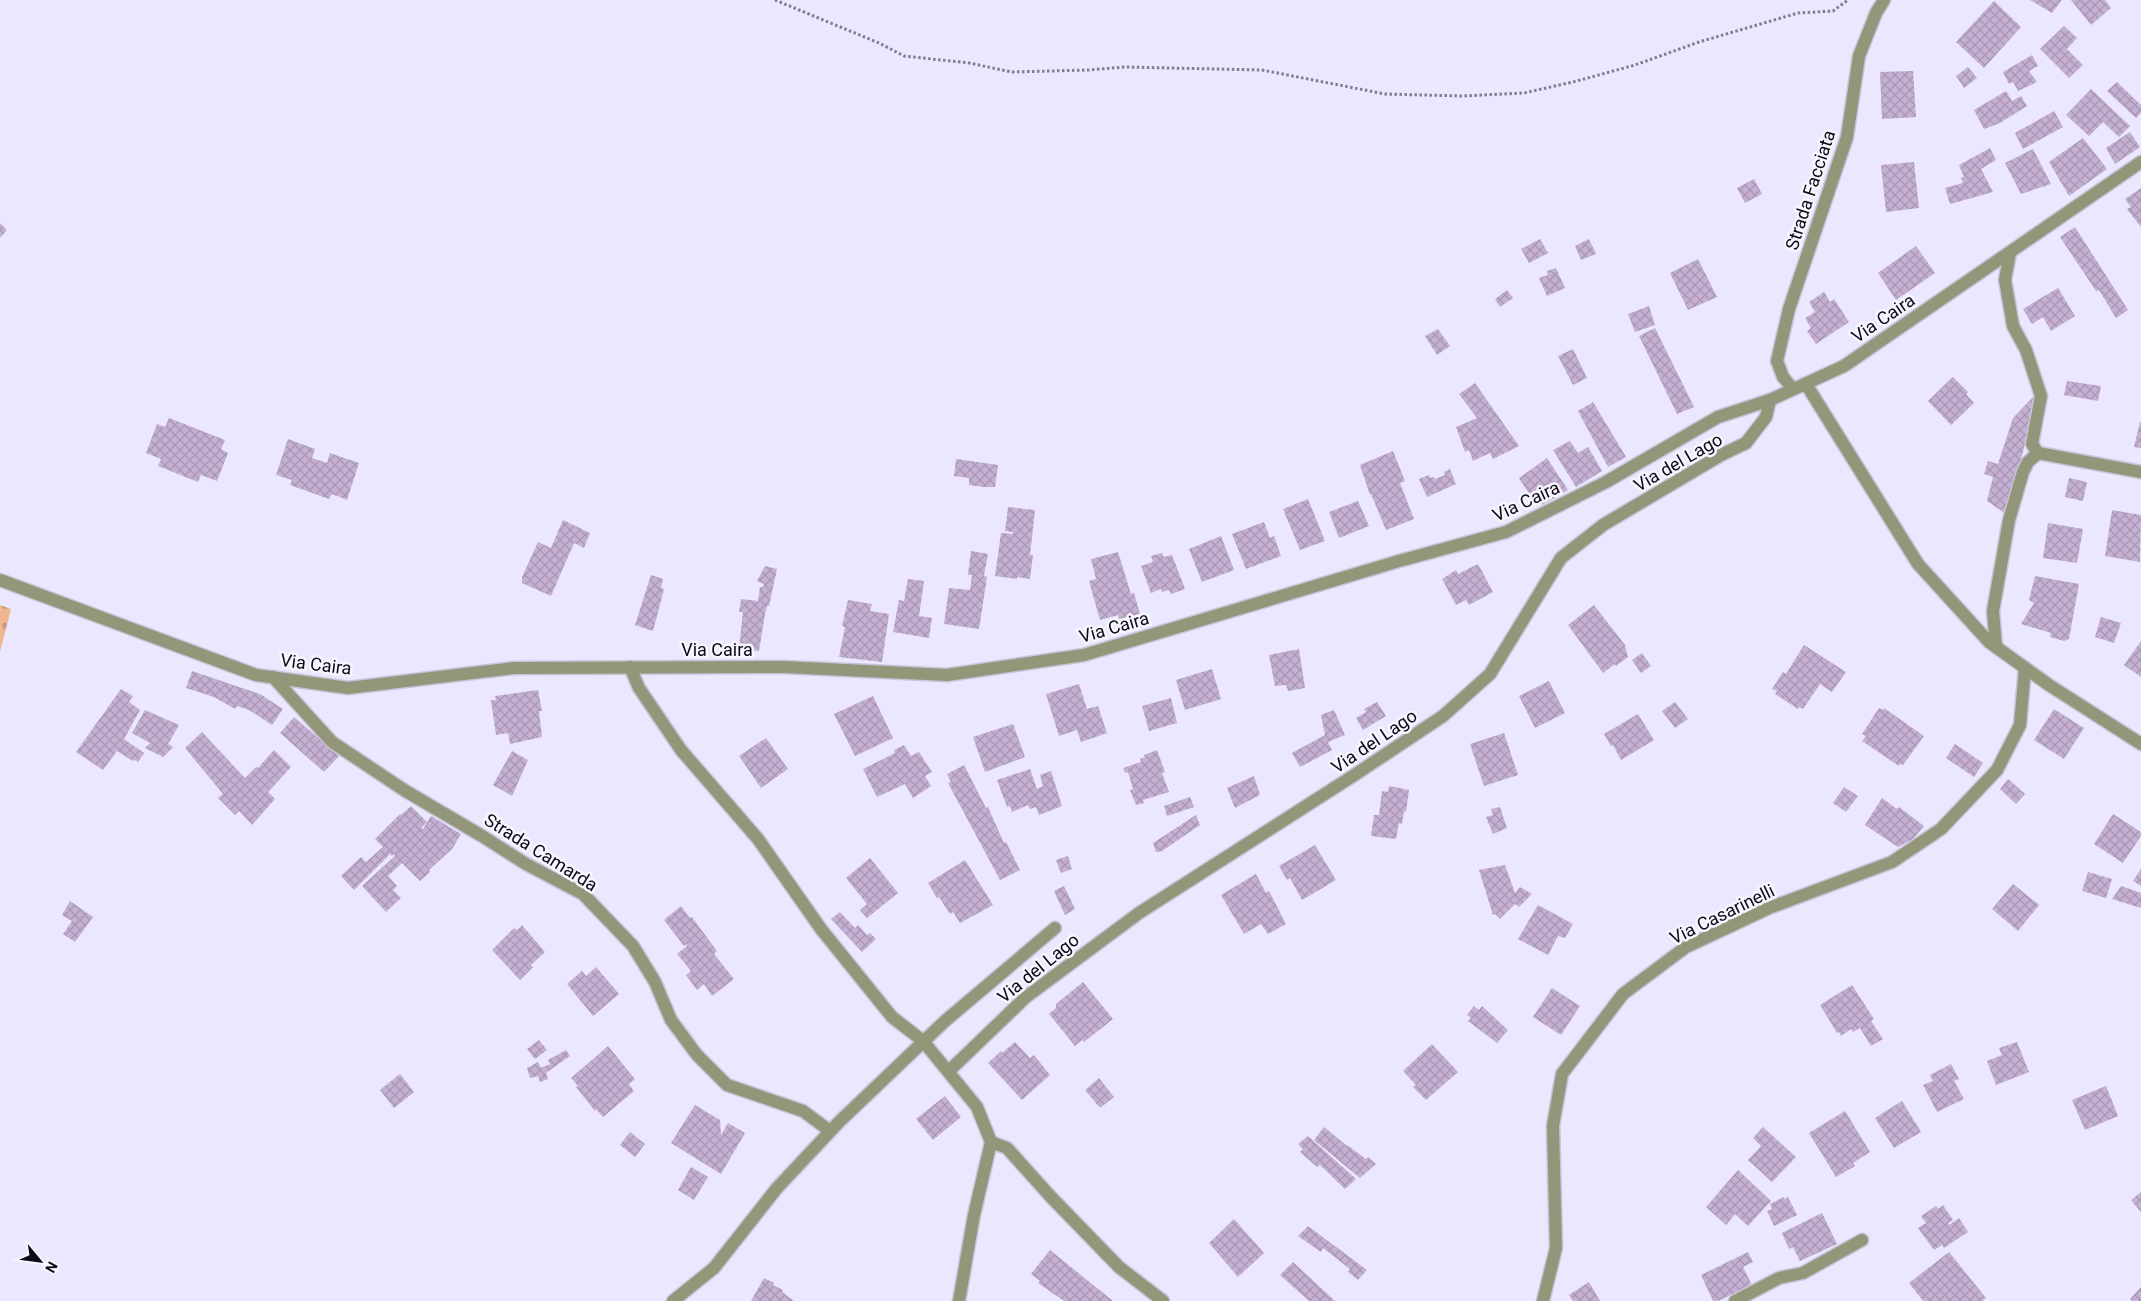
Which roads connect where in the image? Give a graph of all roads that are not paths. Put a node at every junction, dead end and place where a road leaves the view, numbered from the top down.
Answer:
1 (1884, 0) edge
2 (2141, 162) edge
3 (2010, 253) junction
4 (1806, 384) junction
5 (1793, 389) junction
6 (1770, 400) junction
7 (2038, 453) junction
8 (2141, 472) edge
9 (0, 580) edge
10 (1996, 647) junction
11 (630, 667) junction
12 (2025, 668) junction
13 (273, 677) junction
14 (2141, 744) edge
15 (1055, 928) dead end
16 (924, 1041) junction
17 (949, 1070) junction
18 (830, 1131) junction
19 (990, 1142) junction
20 (1862, 1240) dead end
21 (1547, 1299) edge
22 (673, 1301) edge
23 (959, 1301) edge
24 (1163, 1301) edge
25 (1735, 1301) edge

1 - 5 street, Strada Facciata
2 - 3 street, Via Caira
3 - 4 street, Via Caira
3 - 7 street
4 - 5 street, Via Caira
4 - 10 street
5 - 6 street, Via Caira
6 - 11 street, Via Caira
6 - 17 street, Via del Lago
7 - 8 street
7 - 10 street
9 - 13 street, Via Caira
10 - 12 street
11 - 13 street, Via Caira
11 - 16 street
12 - 14 street
12 - 21 street, Via Casarinelli
13 - 18 street, Strada Camarda
15 - 16 street, Via del Lago
16 - 17 street
16 - 18 street, Via del Lago
17 - 19 street
18 - 22 street, Via del Lago
19 - 23 street
19 - 24 street
20 - 25 street

